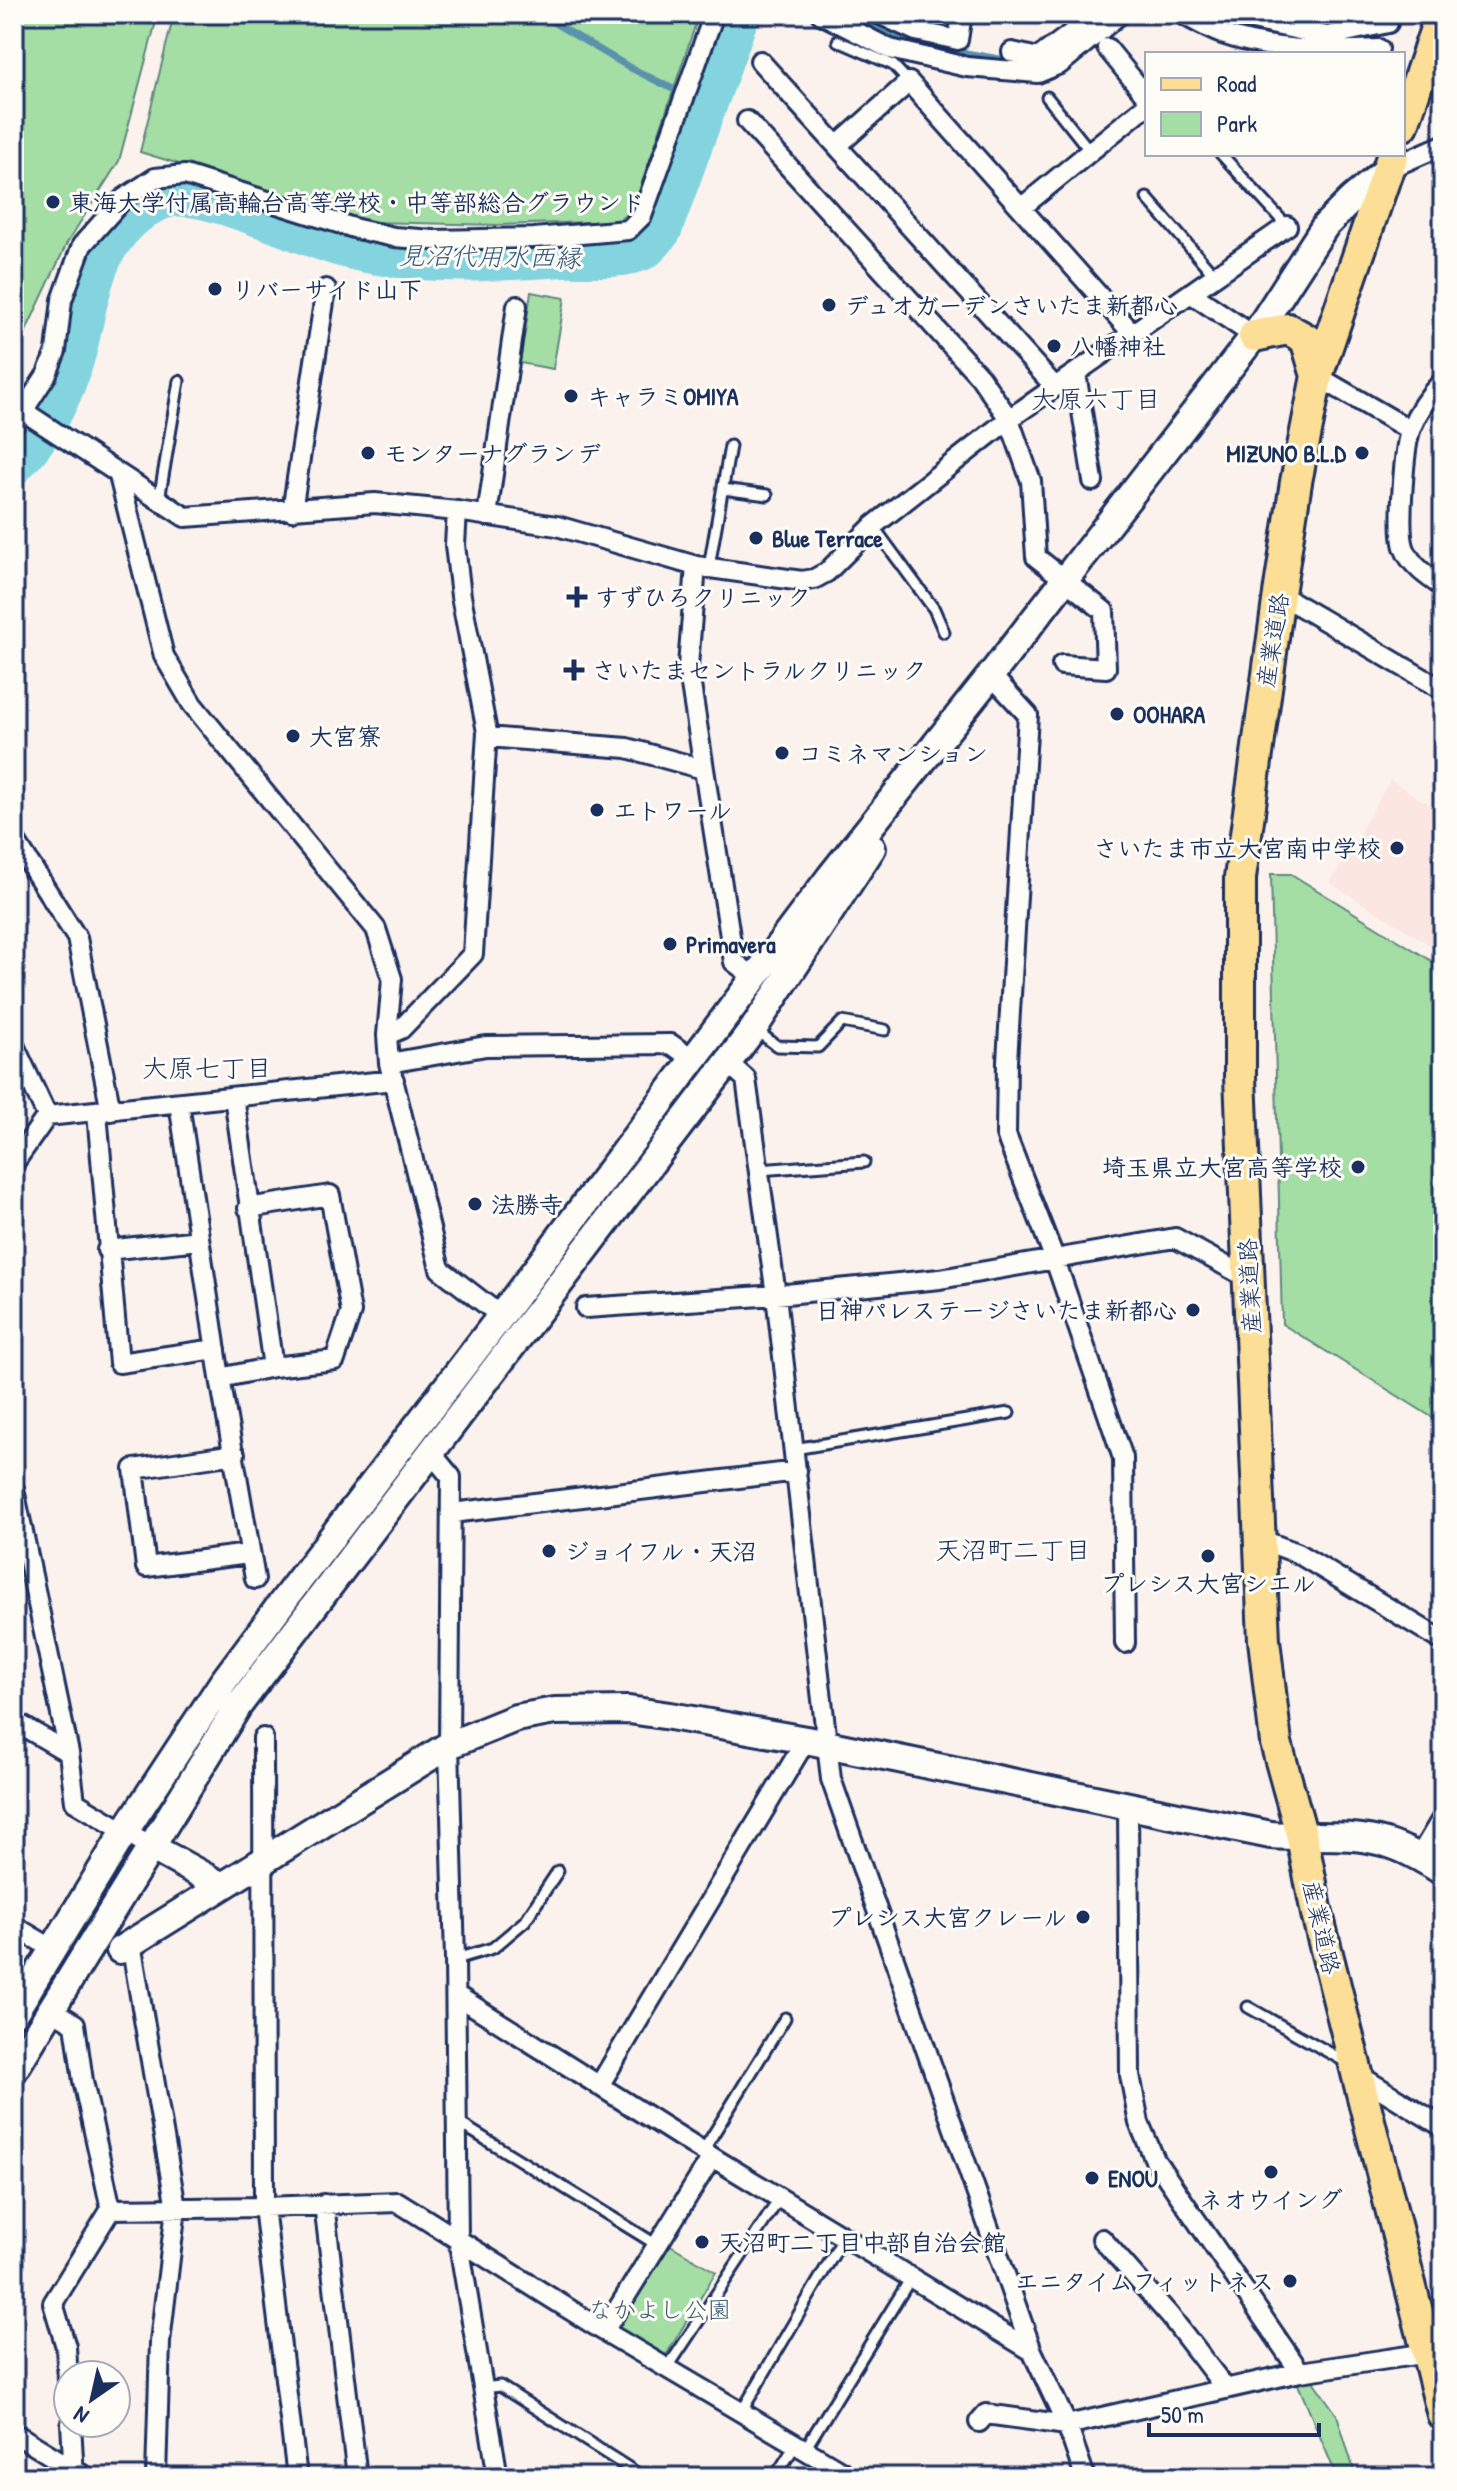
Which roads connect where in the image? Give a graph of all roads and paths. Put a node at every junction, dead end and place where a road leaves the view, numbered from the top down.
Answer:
1 (714, 14) edge
2 (821, 14) edge
3 (879, 14) edge
4 (962, 14) edge
5 (1097, 14) edge
6 (1120, 14) edge
7 (1182, 14) edge
8 (1225, 14) edge
9 (1441, 14) edge
10 (1388, 23) dead end
11 (838, 41) dead end
12 (1107, 48) dead end
13 (1379, 49) dead end
14 (1012, 52) dead end
15 (760, 61) dead end
16 (909, 82) junction
17 (1145, 95) edge
18 (1047, 97) dead end
19 (1145, 107) edge
20 (1405, 119) edge
21 (747, 121) dead end
22 (1443, 145) edge
23 (837, 146) junction
24 (1090, 151) junction
25 (1223, 156) edge
26 (1390, 161) edge
27 (1147, 198) dead end
28 (1021, 208) junction
29 (1287, 226) joint
30 (1216, 277) junction
31 (326, 289) dead end
32 (1192, 294) junction
33 (517, 306) dead end
34 (1133, 334) junction
35 (1254, 336) junction
36 (1076, 373) junction
37 (1317, 376) junction
38 (179, 381) dead end
39 (1443, 381) edge
40 (1055, 387) junction
41 (19, 418) edge
42 (1009, 419) junction
43 (1410, 430) junction
44 (730, 446) dead end
45 (119, 476) junction
46 (1093, 481) dead end
47 (723, 489) junction
48 (767, 495) dead end
49 (159, 501) junction
50 (292, 511) junction
51 (457, 511) junction
52 (487, 516) junction
53 (873, 526) junction
54 (703, 566) junction
55 (1064, 581) junction
56 (1443, 587) edge
57 (1279, 594) junction
58 (944, 632) dead end
59 (1062, 665) dead end
60 (991, 675) junction
61 (1443, 690) edge
62 (962, 711) junction
63 (487, 737) junction
64 (703, 769) junction
65 (14, 839) edge
66 (754, 977) junction
67 (754, 1028) junction
68 (885, 1030) dead end
69 (387, 1035) junction
70 (14, 1045) edge
71 (692, 1059) junction
72 (727, 1062) junction
73 (392, 1072) junction
74 (234, 1097) junction
75 (179, 1103) junction
76 (104, 1112) junction
77 (47, 1116) junction
78 (864, 1162) dead end
79 (14, 1163) edge
80 (759, 1170) junction
81 (248, 1208) junction
82 (199, 1240) junction
83 (107, 1250) junction
84 (1054, 1257) junction
85 (1248, 1278) junction
86 (776, 1295) junction
87 (586, 1308) dead end
88 (501, 1316) junction
89 (216, 1349) junction
90 (273, 1367) junction
91 (220, 1378) junction
92 (1009, 1413) dead end
93 (794, 1449) junction
94 (235, 1454) junction
95 (432, 1454) junction
96 (797, 1471) junction
97 (14, 1489) edge
98 (452, 1513) junction
99 (1262, 1540) junction
100 (249, 1554) junction
101 (255, 1579) dead end
102 (1443, 1641) edge
103 (1125, 1643) dead end
104 (14, 1721) edge
105 (263, 1738) dead end
106 (817, 1742) junction
107 (449, 1745) junction
108 (69, 1753) junction
109 (1128, 1807) junction
110 (1443, 1817) edge
111 (125, 1831) junction
112 (1302, 1837) junction
113 (151, 1847) junction
114 (1419, 1857) junction
115 (263, 1860) junction
116 (558, 1871) dead end
117 (1443, 1872) edge
118 (222, 1886) junction
119 (14, 1926) edge
120 (126, 1946) joint
121 (53, 1949) junction
122 (455, 1959) junction
123 (456, 1995) junction
124 (1248, 2007) dead end
125 (51, 2009) junction
126 (14, 2013) edge
127 (785, 2018) dead end
128 (14, 2070) edge
129 (1359, 2072) junction
130 (599, 2086) junction
131 (456, 2121) junction
132 (1443, 2127) edge
133 (707, 2154) junction
134 (780, 2198) junction
135 (324, 2204) junction
136 (264, 2207) junction
137 (176, 2208) junction
138 (111, 2209) junction
139 (844, 2237) junction
140 (458, 2238) junction
141 (1102, 2239) dead end
142 (657, 2245) junction
143 (911, 2278) junction
144 (604, 2331) junction
145 (1032, 2351) junction
146 (1436, 2357) edge
147 (67, 2359) edge
148 (668, 2367) junction
149 (1300, 2372) junction
150 (483, 2388) junction
151 (1226, 2389) junction
152 (742, 2411) junction
153 (1443, 2415) edge
154 (979, 2422) dead end
155 (1067, 2425) junction
156 (14, 2433) edge
157 (73, 2439) edge
158 (800, 2446) junction
159 (78, 2474) edge
160 (156, 2477) edge
161 (297, 2477) edge
162 (357, 2477) edge
163 (498, 2477) edge
164 (643, 2477) edge
165 (775, 2477) edge
166 (851, 2477) edge
167 (1085, 2477) edge

1 - 41 street
2 - 6 street
3 - 4 street
5 - 14 street
7 - 13 street
8 - 10 street
9 - 20 main road
11 - 16 lane
12 - 17 street
15 - 23 street
16 - 23 street
16 - 28 street
18 - 24 lane
19 - 24 street
21 - 42 street
22 - 26 street
23 - 40 street
24 - 28 street
25 - 29 lane
26 - 35 street
26 - 37 main road, 産業道路
27 - 30 lane
28 - 34 street
29 - 30 street
30 - 32 street
31 - 50 street
32 - 34 street
32 - 35 street
33 - 52 street
34 - 36 street
35 - 37 main road
35 - 55 street
36 - 40 street
36 - 46 street
37 - 43 street
37 - 57 main road, 産業道路
38 - 49 lane
39 - 43 street
40 - 42 street
41 - 45 street
42 - 53 street
42 - 55 street
43 - 56 street
44 - 47 lane
45 - 49 street
45 - 69 street
47 - 48 lane
47 - 54 lane
49 - 50 street
50 - 51 street
51 - 52 street
51 - 63 street
52 - 54 street
53 - 54 street
53 - 58 lane
54 - 64 street
55 - 59 street
55 - 60 street
57 - 61 street
57 - 85 main road, 産業道路
60 - 62 street
60 - 84 street
62 - 66 street
62 - 67 street
63 - 64 street
63 - 69 street
64 - 66 street
65 - 76 street
66 - 71 street
67 - 68 lane
67 - 72 street
69 - 73 street
70 - 77 street
71 - 73 street
71 - 88 street
72 - 80 street
72 - 95 street
73 - 74 street
73 - 88 street
74 - 75 street
74 - 81 street
75 - 76 street
75 - 82 street
76 - 77 street
76 - 83 street
77 - 79 street
78 - 80 lane
80 - 86 street
81 - 90 street
81 - 90 street
82 - 83 street
82 - 89 street
83 - 89 street
84 - 85 street
84 - 86 street
84 - 103 street
85 - 99 main road, 産業道路
86 - 87 street
86 - 93 street
88 - 111 street
89 - 91 street
90 - 91 street
91 - 94 street
92 - 93 lane
93 - 96 street
94 - 100 street
94 - 100 street
95 - 98 street
95 - 113 street
96 - 98 street
96 - 106 street
97 - 108 street
98 - 107 street
99 - 102 street
99 - 112 main road, 産業道路
100 - 101 street
104 - 108 street
105 - 115 street
106 - 107 street
106 - 109 street
106 - 130 street
106 - 145 street
107 - 115 street
107 - 122 street
108 - 111 street
109 - 112 street
109 - 149 street
110 - 114 street
111 - 113 street
111 - 121 street
112 - 114 street
112 - 129 main road, 産業道路
113 - 118 street
113 - 125 street
114 - 117 street
115 - 118 street
115 - 136 street
116 - 122 lane
118 - 120 street
119 - 121 street
120 - 137 street
121 - 126 street
122 - 123 street
123 - 130 street
123 - 131 street
124 - 129 lane
125 - 128 street
125 - 138 street
127 - 133 lane
129 - 132 street
129 - 146 main road, 産業道路
130 - 133 street
131 - 140 street
131 - 142 lane
133 - 134 street
133 - 142 street
134 - 139 street
134 - 148 lane
135 - 136 street
135 - 140 street
135 - 162 street
136 - 137 street
136 - 161 street
137 - 138 street
137 - 160 street
138 - 147 street
139 - 143 street
139 - 152 lane
140 - 144 street
140 - 150 street
141 - 151 street
142 - 144 street
143 - 145 street
143 - 158 lane
144 - 148 street
145 - 155 street
146 - 149 street
146 - 153 main road, 産業道路
148 - 152 street
149 - 151 street
150 - 163 street
150 - 164 lane
151 - 155 street
152 - 158 street
154 - 155 street
155 - 167 street
156 - 159 street
157 - 159 street
158 - 165 lane
158 - 166 street

